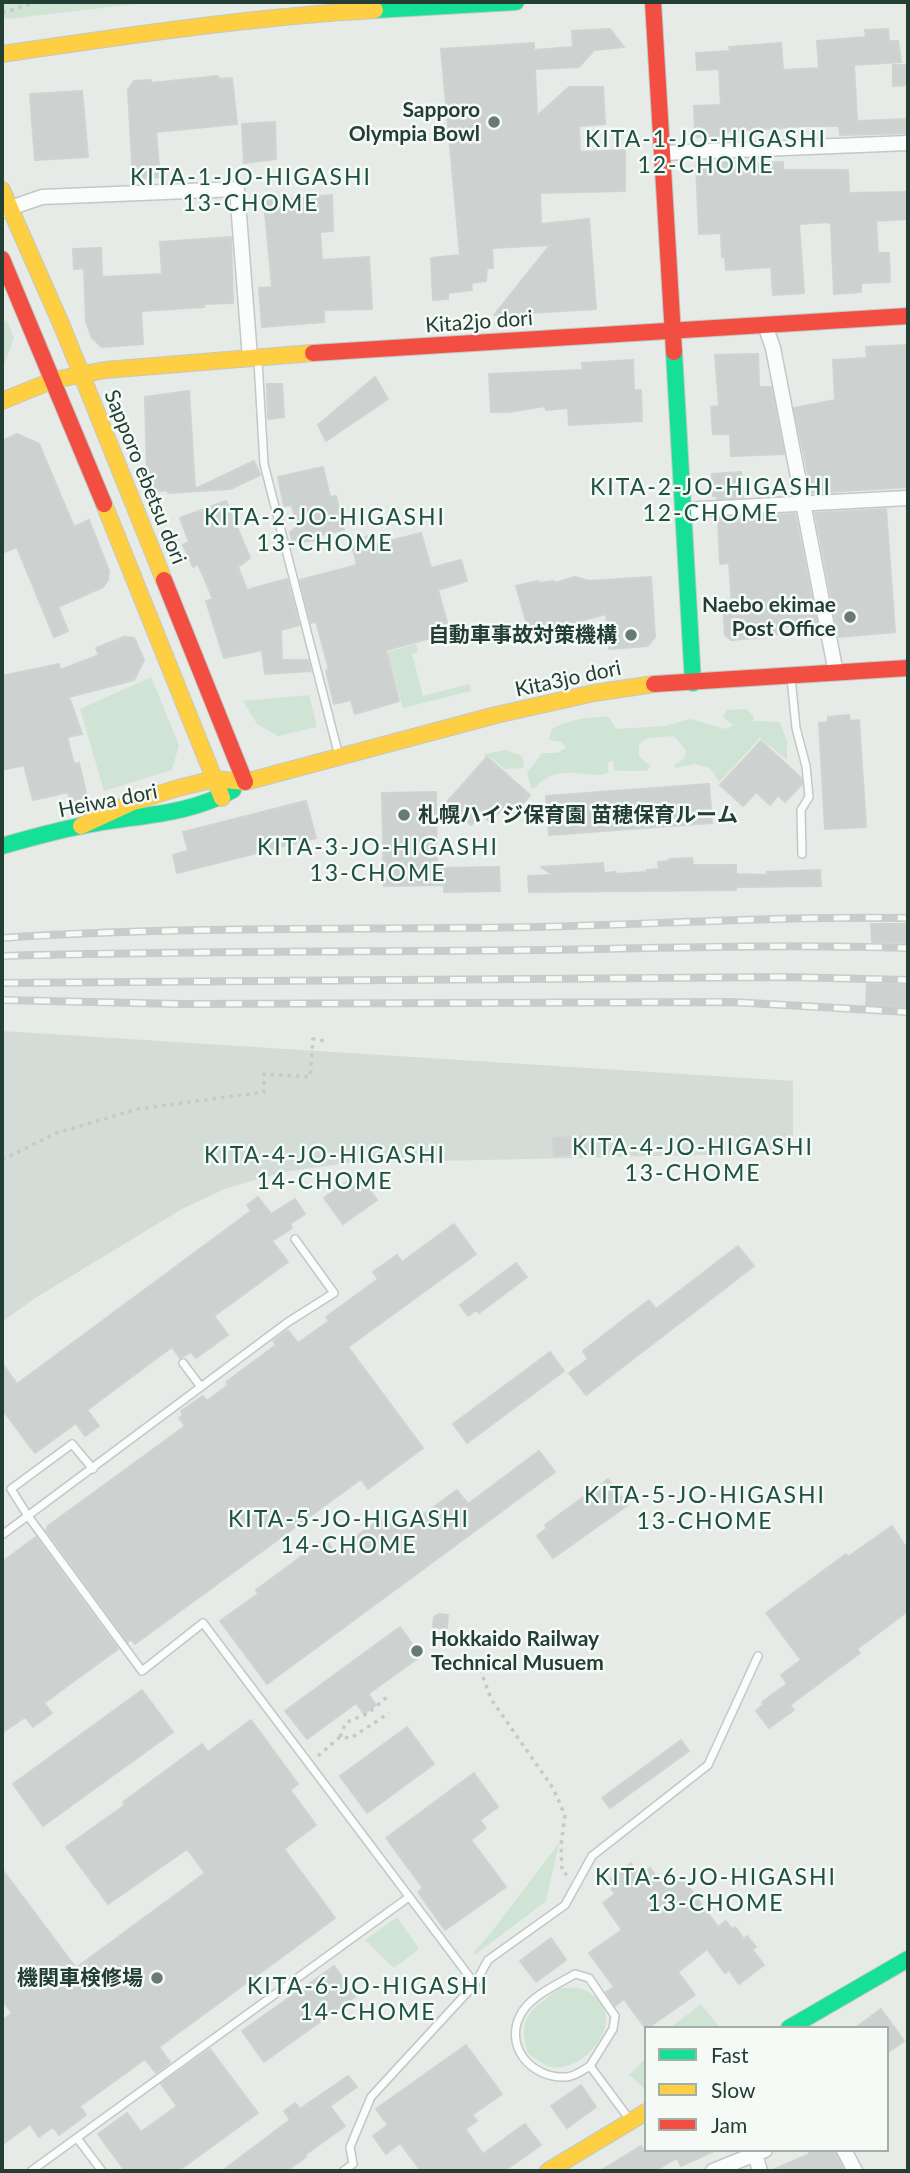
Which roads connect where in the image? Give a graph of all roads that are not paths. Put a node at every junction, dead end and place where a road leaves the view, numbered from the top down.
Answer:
1 (516, 2) edge
2 (653, 2) edge
3 (2, 54) edge
4 (908, 143) edge
5 (662, 153) junction
6 (2, 190) edge
7 (6, 210) edge
8 (2, 259) edge
9 (908, 316) edge
10 (765, 325) junction
11 (671, 330) junction
12 (254, 358) junction
13 (81, 373) junction
14 (54, 380) junction
15 (2, 401) edge
16 (908, 498) edge
17 (802, 504) junction
18 (683, 510) junction
19 (908, 668) edge
20 (836, 673) junction
21 (791, 676) junction
22 (694, 683) junction
23 (339, 757) junction
24 (215, 779) junction
25 (244, 782) junction
26 (222, 798) junction
27 (81, 826) junction
28 (2, 846) edge
29 (802, 854) dead end
30 (295, 1238) dead end
31 (183, 1363) dead end
32 (201, 1387) junction
33 (93, 1469) junction
34 (28, 1516) junction
35 (2, 1535) edge
36 (758, 1656) dead end
37 (409, 1896) junction
38 (908, 1959) edge
39 (475, 1984) junction
40 (792, 2026) edge
41 (590, 2066) junction
42 (644, 2113) edge
43 (630, 2121) junction
44 (77, 2138) junction
45 (760, 2152) edge
46 (845, 2152) edge
47 (31, 2171) edge
48 (103, 2171) edge
49 (343, 2171) edge
50 (548, 2171) edge
51 (713, 2171) edge
52 (760, 2171) edge
53 (855, 2171) edge

1 - 3 main road
2 - 5 main road
4 - 5 street
5 - 11 main road
6 - 7 main road, Sapporo ebetsu dori
7 - 12 street
7 - 13 main road, Sapporo ebetsu dori
8 - 14 main road
9 - 10 main road, Kita2jo dori
10 - 11 main road, Kita2jo dori
10 - 17 street
11 - 12 main road, Kita2jo dori
11 - 18 main road
12 - 13 main road, Kita2jo dori
12 - 23 lane
13 - 14 main road, Kita2jo dori
13 - 25 main road, Sapporo ebetsu dori
14 - 15 main road, Kita2jo dori
14 - 24 main road
16 - 17 street
17 - 18 street
17 - 20 street
18 - 22 main road
19 - 20 main road, Kita3jo dori
20 - 21 main road, Kita3jo dori
21 - 22 main road, Kita3jo dori
21 - 29 lane
22 - 23 main road, Kita3jo dori
23 - 25 main road, Kita3jo dori
24 - 25 main road, Kita3jo dori
24 - 26 main road
24 - 27 main road, Kita3jo dori
25 - 26 main road, Kita3jo dori
26 - 27 main road, Heiwa dori
27 - 28 main road, Heiwa dori
30 - 32 lane
31 - 32 lane
32 - 33 lane
33 - 34 lane
33 - 34 lane
34 - 35 lane
34 - 37 lane
36 - 39 lane
37 - 39 lane
37 - 44 lane
38 - 40 main road
39 - 49 lane
41 - 41 lane
41 - 43 lane
42 - 43 main road
43 - 50 main road
44 - 47 lane
44 - 48 lane
45 - 51 street
45 - 52 street
46 - 53 street

